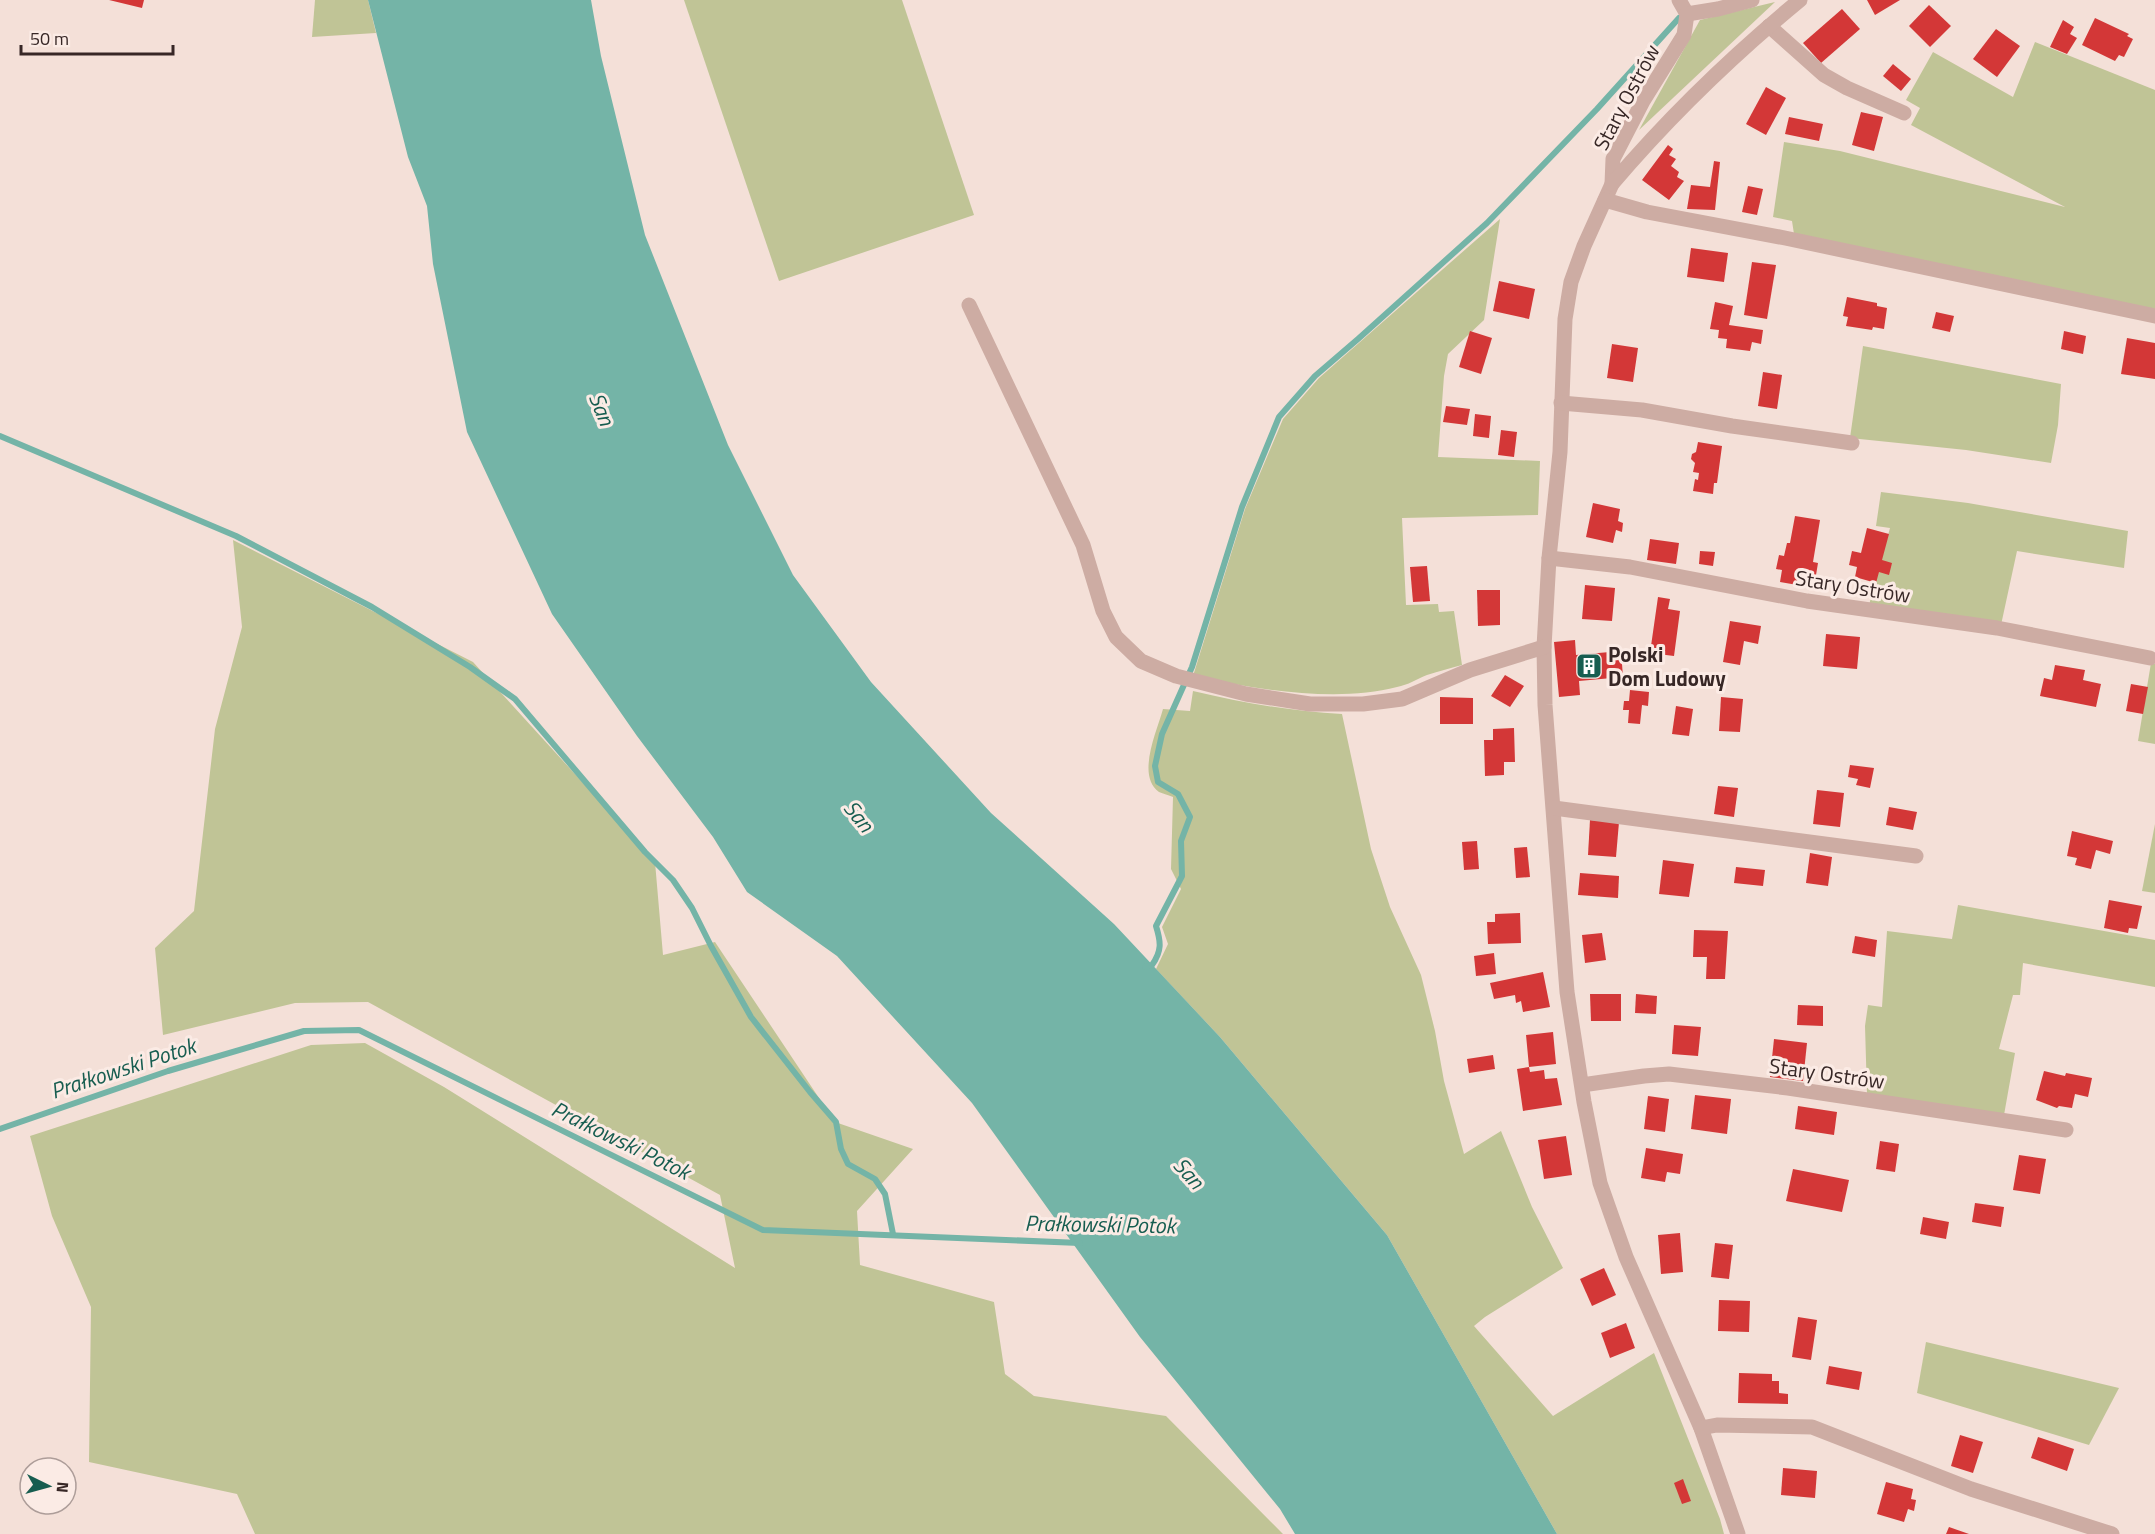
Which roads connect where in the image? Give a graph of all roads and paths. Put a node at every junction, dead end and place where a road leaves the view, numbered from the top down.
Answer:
1 (1678, 0) edge
2 (1752, 0) edge
3 (1800, 0) edge
4 (1687, 14) junction
5 (1768, 26) junction
6 (1904, 113) dead end
7 (1612, 184) junction
8 (1605, 200) junction
9 (969, 305) dead end
10 (2155, 316) edge
11 (1561, 403) junction
12 (1852, 443) dead end
13 (1549, 558) junction
14 (1544, 647) junction
15 (2150, 658) dead end
16 (1554, 807) junction
17 (1916, 856) dead end
18 (1582, 1085) junction
19 (2066, 1130) dead end
20 (1701, 1428) junction
21 (1738, 1534) edge
22 (2112, 1534) edge

1 - 4 street
2 - 4 street
3 - 5 street
4 - 7 street, Stary Ostrów
5 - 6 street
5 - 7 street
7 - 8 street, Stary Ostrów
8 - 10 street
8 - 11 street, Stary Ostrów
9 - 14 street
11 - 12 street
11 - 13 street, Stary Ostrów
13 - 14 street, Stary Ostrów
13 - 15 street, Stary Ostrów
14 - 16 street, Stary Ostrów
16 - 17 street
16 - 18 street, Stary Ostrów
18 - 19 street, Stary Ostrów
18 - 20 street, Stary Ostrów
20 - 21 street, Stary Ostrów
20 - 22 street

